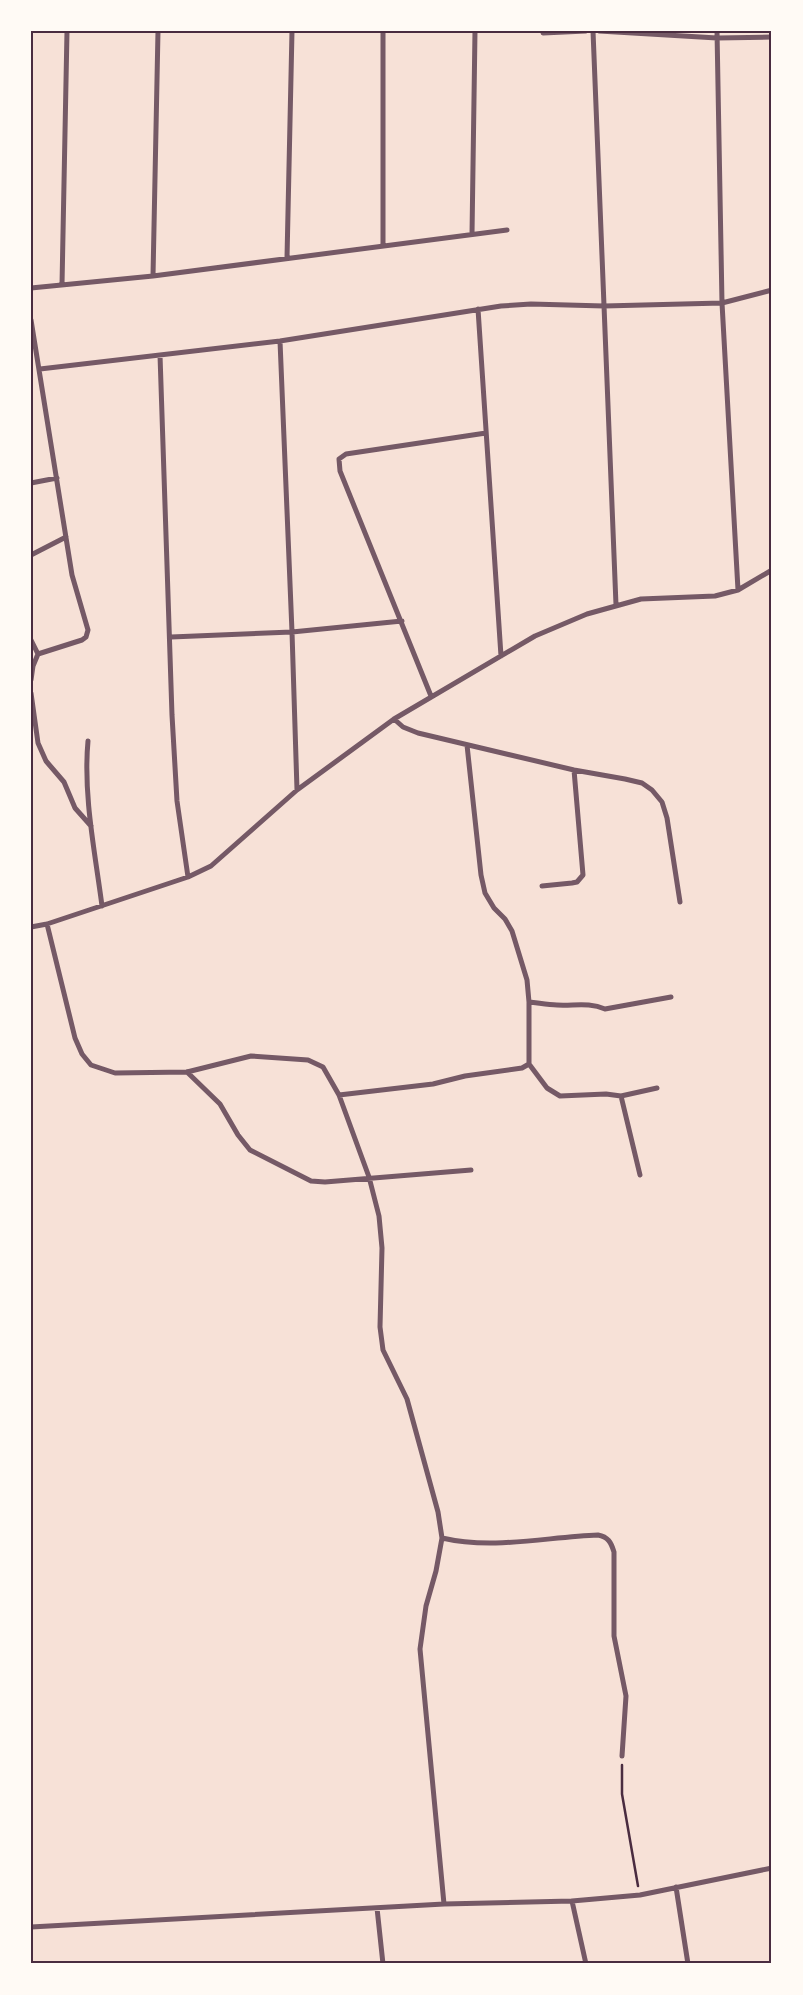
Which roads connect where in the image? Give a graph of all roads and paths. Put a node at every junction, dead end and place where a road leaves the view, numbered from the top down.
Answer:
1 (67, 31) edge
2 (158, 31) edge
3 (292, 31) edge
4 (383, 31) edge
5 (475, 31) edge
6 (586, 31) edge
7 (594, 31) edge
8 (599, 31) edge
9 (717, 31) edge
10 (543, 33) dead end
11 (772, 37) edge
12 (717, 38) junction
13 (506, 230) dead end
14 (472, 234) junction
15 (383, 245) junction
16 (287, 258) junction
17 (152, 276) junction
18 (62, 285) junction
19 (31, 288) edge
20 (772, 290) edge
21 (722, 303) junction
22 (604, 306) junction
23 (478, 309) junction
24 (31, 320) edge
25 (280, 341) junction
26 (160, 355) junction
27 (40, 369) junction
28 (486, 433) junction
29 (57, 478) junction
30 (31, 483) edge
31 (66, 537) junction
32 (31, 555) edge
33 (772, 570) edge
34 (738, 590) junction
35 (616, 605) junction
36 (402, 621) junction
37 (292, 632) junction
38 (171, 637) junction
39 (31, 640) edge
40 (38, 654) junction
41 (502, 656) junction
42 (31, 680) edge
43 (31, 693) edge
44 (431, 696) junction
45 (394, 720) junction
46 (88, 741) dead end
47 (467, 745) junction
48 (574, 770) junction
49 (297, 790) junction
50 (91, 826) junction
51 (188, 877) junction
52 (542, 886) dead end
53 (680, 902) dead end
54 (102, 906) junction
55 (47, 924) junction
56 (31, 927) edge
57 (671, 997) dead end
58 (529, 1002) junction
59 (529, 1064) junction
60 (187, 1072) junction
61 (657, 1088) dead end
62 (338, 1095) junction
63 (621, 1096) junction
64 (471, 1170) dead end
65 (640, 1175) dead end
66 (369, 1177) junction
67 (442, 1538) junction
68 (622, 1756) joint
69 (772, 1868) edge
70 (676, 1887) junction
71 (640, 1895) junction
72 (572, 1901) junction
73 (444, 1904) junction
74 (377, 1908) junction
75 (31, 1927) edge
76 (382, 1964) edge
77 (586, 1964) edge
78 (688, 1964) edge

1 - 18 street
2 - 17 street
3 - 16 street
4 - 15 street
5 - 14 street
6 - 10 street
7 - 22 street
8 - 12 street
9 - 12 street
11 - 12 street
12 - 21 street
13 - 14 street
14 - 15 street
15 - 16 street
16 - 17 street
17 - 18 street
18 - 19 street
20 - 21 street
21 - 22 street
21 - 34 street
22 - 23 street
22 - 35 street
23 - 25 street
23 - 28 street
24 - 27 street
25 - 26 street
25 - 37 street
26 - 27 street
26 - 38 street
27 - 29 street
28 - 36 street
28 - 41 street
29 - 30 street
29 - 31 street
31 - 32 street
31 - 40 street
33 - 34 street
34 - 35 street
35 - 41 street
36 - 37 street
36 - 44 street
37 - 38 street
37 - 49 street
38 - 51 street
39 - 40 street
40 - 42 street
41 - 44 street
43 - 50 street
44 - 45 street
45 - 47 street
45 - 49 street
46 - 50 street
47 - 48 street
47 - 58 street
48 - 52 street
48 - 53 street
49 - 51 street
50 - 54 street
51 - 54 street
54 - 55 street
55 - 56 street
55 - 60 street
57 - 58 street
58 - 59 street
59 - 62 street
59 - 63 street
60 - 62 street
60 - 66 street
61 - 63 street
62 - 66 street
63 - 65 street
64 - 66 street
66 - 67 street
67 - 68 street
67 - 73 street
68 - 71 path
69 - 70 street
70 - 71 street
70 - 78 street
71 - 72 street
72 - 73 street
72 - 77 street
73 - 74 street
74 - 75 street
74 - 76 street

